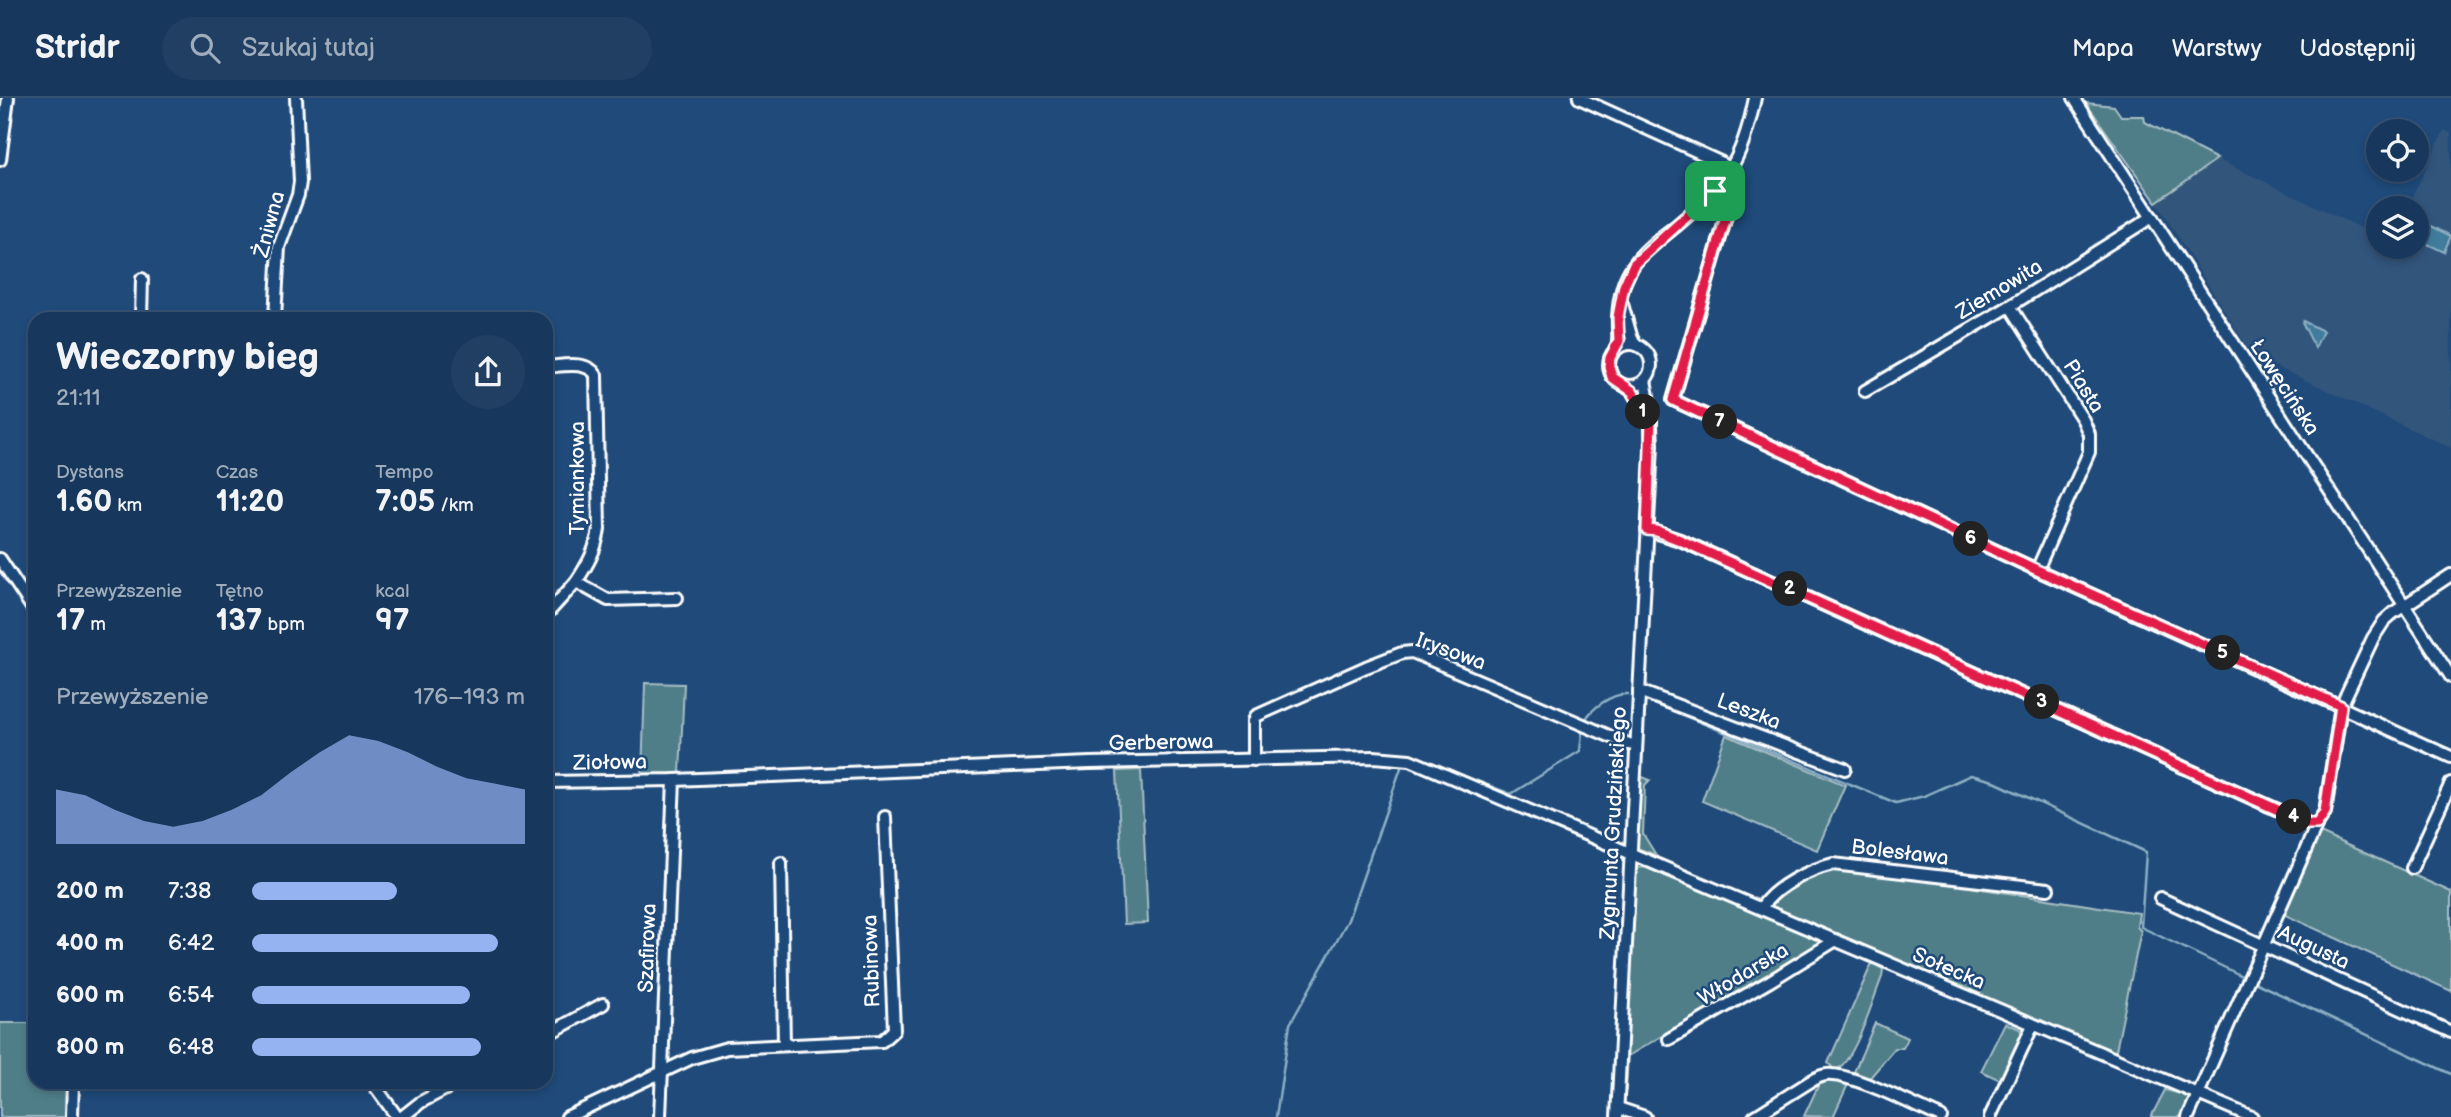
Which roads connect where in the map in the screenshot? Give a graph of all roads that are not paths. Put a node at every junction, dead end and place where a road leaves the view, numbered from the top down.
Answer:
1 (8, 98) edge
2 (296, 98) edge
3 (1579, 98) edge
4 (1755, 98) edge
5 (2074, 98) edge
6 (0, 160) edge
7 (1731, 170) junction
8 (1715, 191) junction
9 (2152, 217) junction
10 (142, 279) dead end
11 (1621, 301) junction
12 (2010, 306) junction
13 (141, 312) edge
14 (275, 312) edge
15 (1637, 345) junction
16 (1617, 349) junction
17 (553, 367) edge
18 (1645, 380) junction
19 (1625, 386) junction
20 (1865, 391) dead end
21 (1651, 422) junction
22 (1647, 530) junction
23 (0, 559) edge
24 (2037, 570) junction
25 (2451, 575) edge
26 (576, 582) junction
27 (677, 598) dead end
28 (28, 601) edge
29 (2404, 605) junction
30 (553, 607) edge
31 (2451, 677) edge
32 (1639, 691) junction
33 (2341, 706) junction
34 (1636, 745) junction
35 (2451, 757) edge
36 (1254, 760) junction
37 (1845, 769) dead end
38 (674, 780) junction
39 (553, 782) edge
40 (2451, 783) edge
41 (885, 817) dead end
42 (2317, 824) junction
43 (1631, 853) junction
44 (781, 863) dead end
45 (2412, 868) dead end
46 (2048, 889) dead end
47 (2160, 898) dead end
48 (1761, 908) junction
49 (1836, 940) junction
50 (2263, 944) junction
51 (603, 1004) dead end
52 (2033, 1025) junction
53 (553, 1031) edge
54 (2451, 1032) edge
55 (1669, 1039) dead end
56 (784, 1045) junction
57 (662, 1074) junction
58 (73, 1089) edge
59 (378, 1089) edge
60 (446, 1089) edge
61 (2199, 1095) junction
62 (1618, 1112) edge
63 (72, 1117) edge
64 (400, 1117) edge
65 (567, 1117) edge
66 (660, 1117) edge
67 (1645, 1117) edge
68 (1754, 1117) edge
69 (1941, 1117) edge
70 (1990, 1117) edge
71 (2188, 1117) edge
72 (2252, 1117) edge

1 - 6 street
2 - 14 street, Żniwna
3 - 7 street
4 - 7 street
5 - 9 street, Łowęcińska
7 - 8 street
8 - 11 street
8 - 24 street
9 - 12 street, Ziemowita
9 - 29 street, Łowęcińska
10 - 13 street
11 - 15 street
11 - 16 street
12 - 20 street, Ziemowita
12 - 24 street, Piasta
15 - 16 street
15 - 18 street
16 - 19 street
17 - 26 street, Tymiankowa
18 - 19 street
18 - 21 street, Zygmunta Grudzińskiego
19 - 21 street
21 - 22 street, Zygmunta Grudzińskiego
22 - 32 street, Zygmunta Grudzińskiego
22 - 42 street
23 - 28 street
24 - 33 street
25 - 29 street
26 - 27 street
26 - 30 street, Tymiankowa
29 - 31 street, Łowęcińska
29 - 33 street
32 - 34 street, Zygmunta Grudzińskiego
32 - 37 street, Leszka
33 - 35 street
33 - 42 street
34 - 36 street, Irysowa
34 - 43 street, Zygmunta Grudzińskiego
36 - 38 street, Gerberowa
36 - 43 street, Gerberowa
38 - 39 street, Ziołowa
38 - 57 street, Szafirowa
40 - 45 street
41 - 56 street, Rubinowa
42 - 50 street
43 - 48 street, Sołecka
43 - 62 street, Zygmunta Grudzińskiego
44 - 56 street
46 - 48 street, Bolesława
47 - 50 street, Augusta
48 - 49 street, Sołecka
49 - 52 street, Sołecka
49 - 55 street, Włodarska
50 - 54 street, Augusta
50 - 61 street
51 - 53 street
52 - 61 street, Sołecka
52 - 70 street
56 - 57 street, Rubinowa
57 - 65 street, Rubinowa
57 - 66 street, Szafirowa
58 - 63 street
59 - 64 street
60 - 64 street
61 - 71 street
61 - 72 street, Sołecka
62 - 67 street
68 - 69 street

